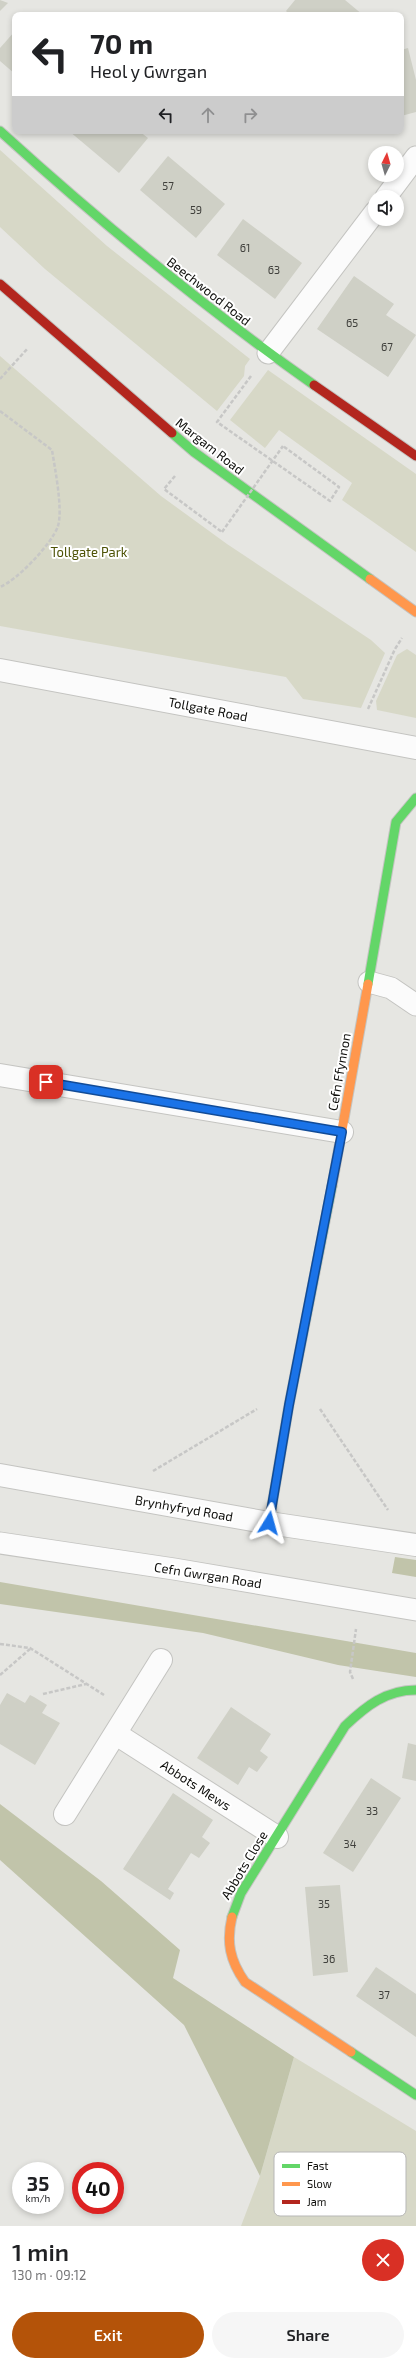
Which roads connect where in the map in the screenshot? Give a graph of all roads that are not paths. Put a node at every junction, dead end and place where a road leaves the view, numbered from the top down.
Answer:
1 (0, 131) edge
2 (416, 158) edge
3 (391, 190) edge
4 (368, 221) edge
5 (0, 284) edge
6 (268, 353) junction
7 (416, 456) edge
8 (416, 612) edge
9 (0, 670) edge
10 (416, 748) edge
11 (416, 798) edge
12 (368, 982) junction
13 (416, 1005) edge
14 (0, 1075) edge
15 (342, 1132) junction
16 (0, 1475) edge
17 (269, 1523) junction
18 (0, 1543) edge
19 (416, 1545) edge
20 (416, 1610) edge
21 (161, 1660) dead end
22 (416, 1690) edge
23 (116, 1734) junction
24 (65, 1814) dead end
25 (277, 1836) junction
26 (416, 2095) edge

1 - 6 street, Beechwood Road
2 - 3 lane
4 - 6 lane
5 - 8 street, Margam Road
6 - 7 street, Beechwood Road
9 - 10 street, Tollgate Road
11 - 12 street, Cefn Ffynnon
12 - 13 lane
12 - 15 street, Cefn Ffynnon
14 - 15 street
15 - 17 street, Cefn Ffynnon
16 - 17 street, Brynhyfryd Road
17 - 19 street, Brynhyfryd Road
18 - 20 lane, Cefn Gwrgan Road
21 - 23 street
22 - 25 street, Abbots Close
23 - 24 street
23 - 25 street, Abbots Mews
25 - 26 street, Abbots Close

